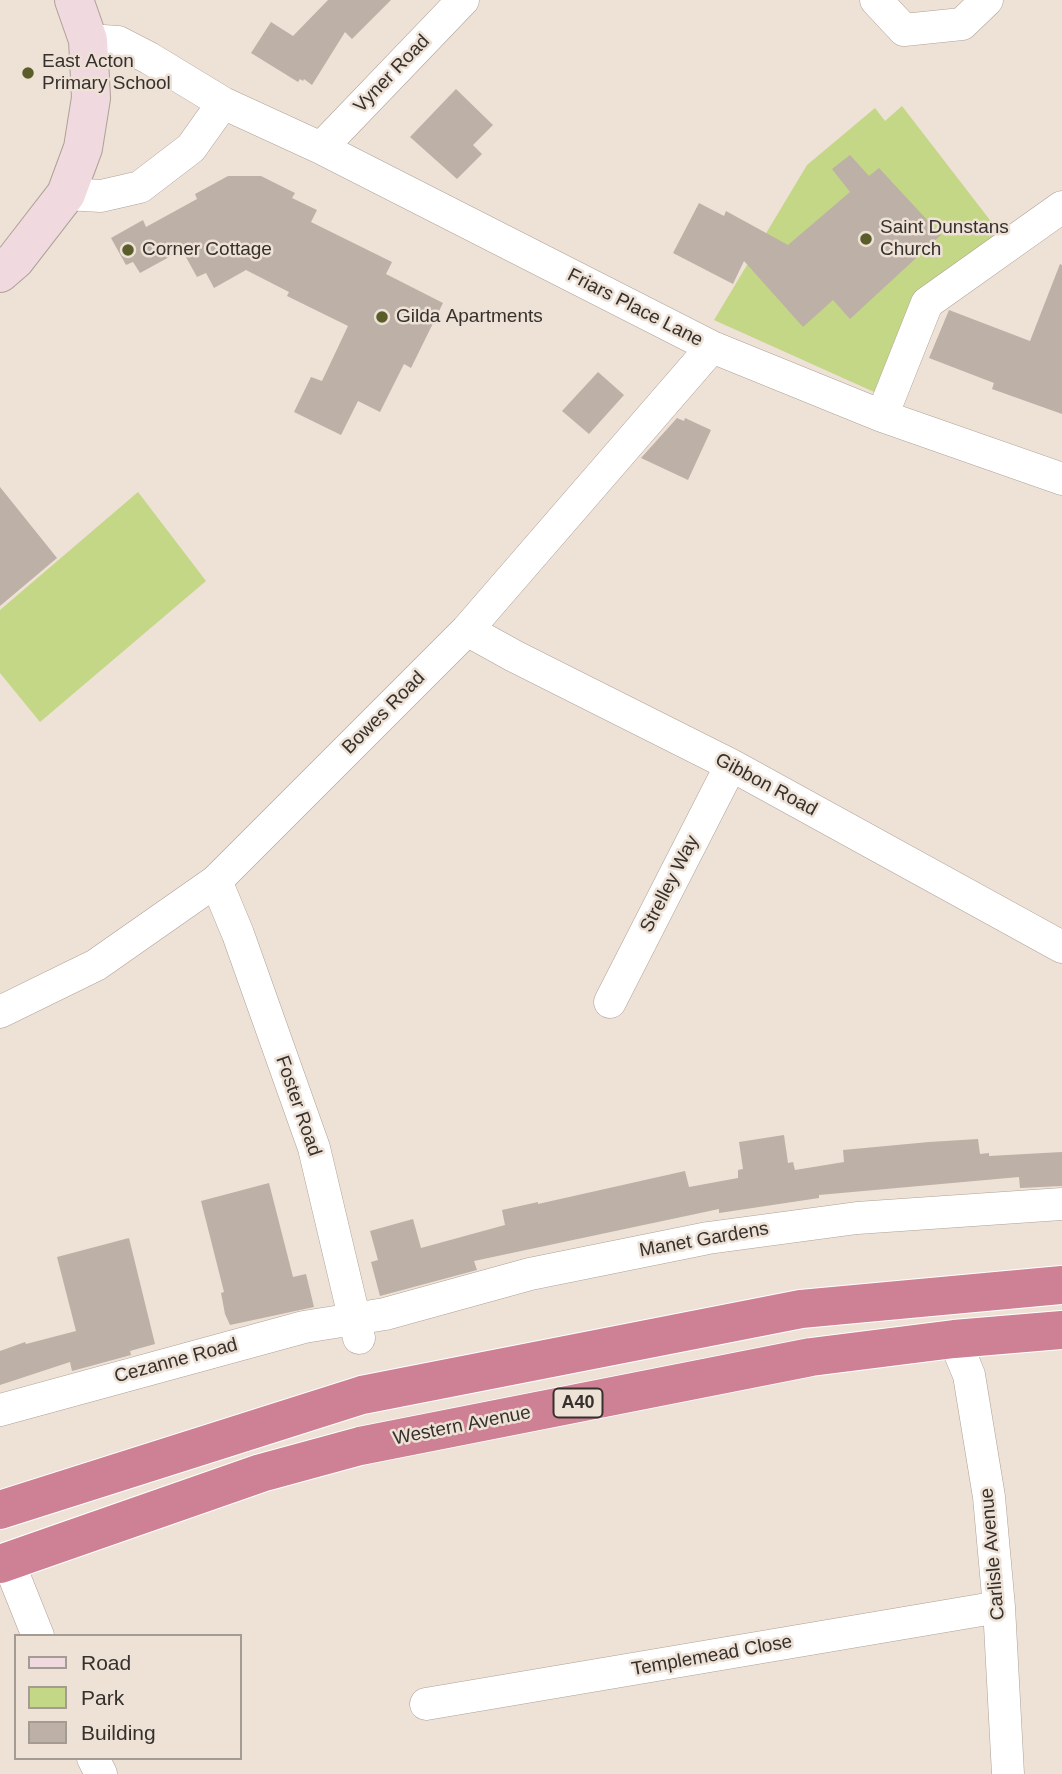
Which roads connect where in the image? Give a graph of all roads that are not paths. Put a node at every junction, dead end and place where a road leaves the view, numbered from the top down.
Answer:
1 (74, 0) edge
2 (463, 0) edge
3 (876, 0) edge
4 (987, 0) edge
5 (88, 40) junction
6 (223, 103) junction
7 (321, 148) junction
8 (66, 194) junction
9 (1062, 207) edge
10 (0, 273) edge
11 (712, 347) junction
12 (882, 416) junction
13 (1062, 479) edge
14 (467, 630) junction
15 (731, 765) junction
16 (216, 881) junction
17 (1062, 947) edge
18 (610, 1002) dead end
19 (0, 1012) edge
20 (1062, 1203) edge
21 (1062, 1285) edge
22 (356, 1329) junction
23 (1062, 1330) edge
24 (954, 1339) junction
25 (0, 1410) edge
26 (0, 1510) edge
27 (4, 1563) edge
28 (999, 1607) junction
29 (37, 1634) edge
30 (426, 1704) dead end
31 (1008, 1774) edge

1 - 5 street
2 - 7 street, Vyner Road
3 - 4 street
5 - 6 street, Friars Place Lane
5 - 8 street
6 - 7 street, Friars Place Lane
6 - 8 street
7 - 11 street, Friars Place Lane
8 - 10 street
9 - 12 street
11 - 12 street, Friars Place Lane
11 - 14 street, Bowes Road
12 - 13 street, Friars Place Lane
14 - 15 street, Gibbon Road
14 - 16 street, Bowes Road
15 - 17 street, Gibbon Road
15 - 18 street, Strelley Way
16 - 19 street, Bowes Road
16 - 22 street, Foster Road
20 - 22 street, Manet Gardens
21 - 26 highway
22 - 25 street, Cezanne Road
23 - 24 highway, Western Avenue / A40
24 - 27 highway, Western Avenue / A40
24 - 28 street, Carlisle Avenue
27 - 29 street
28 - 30 street, Templemead Close
28 - 31 street, Carlisle Avenue

